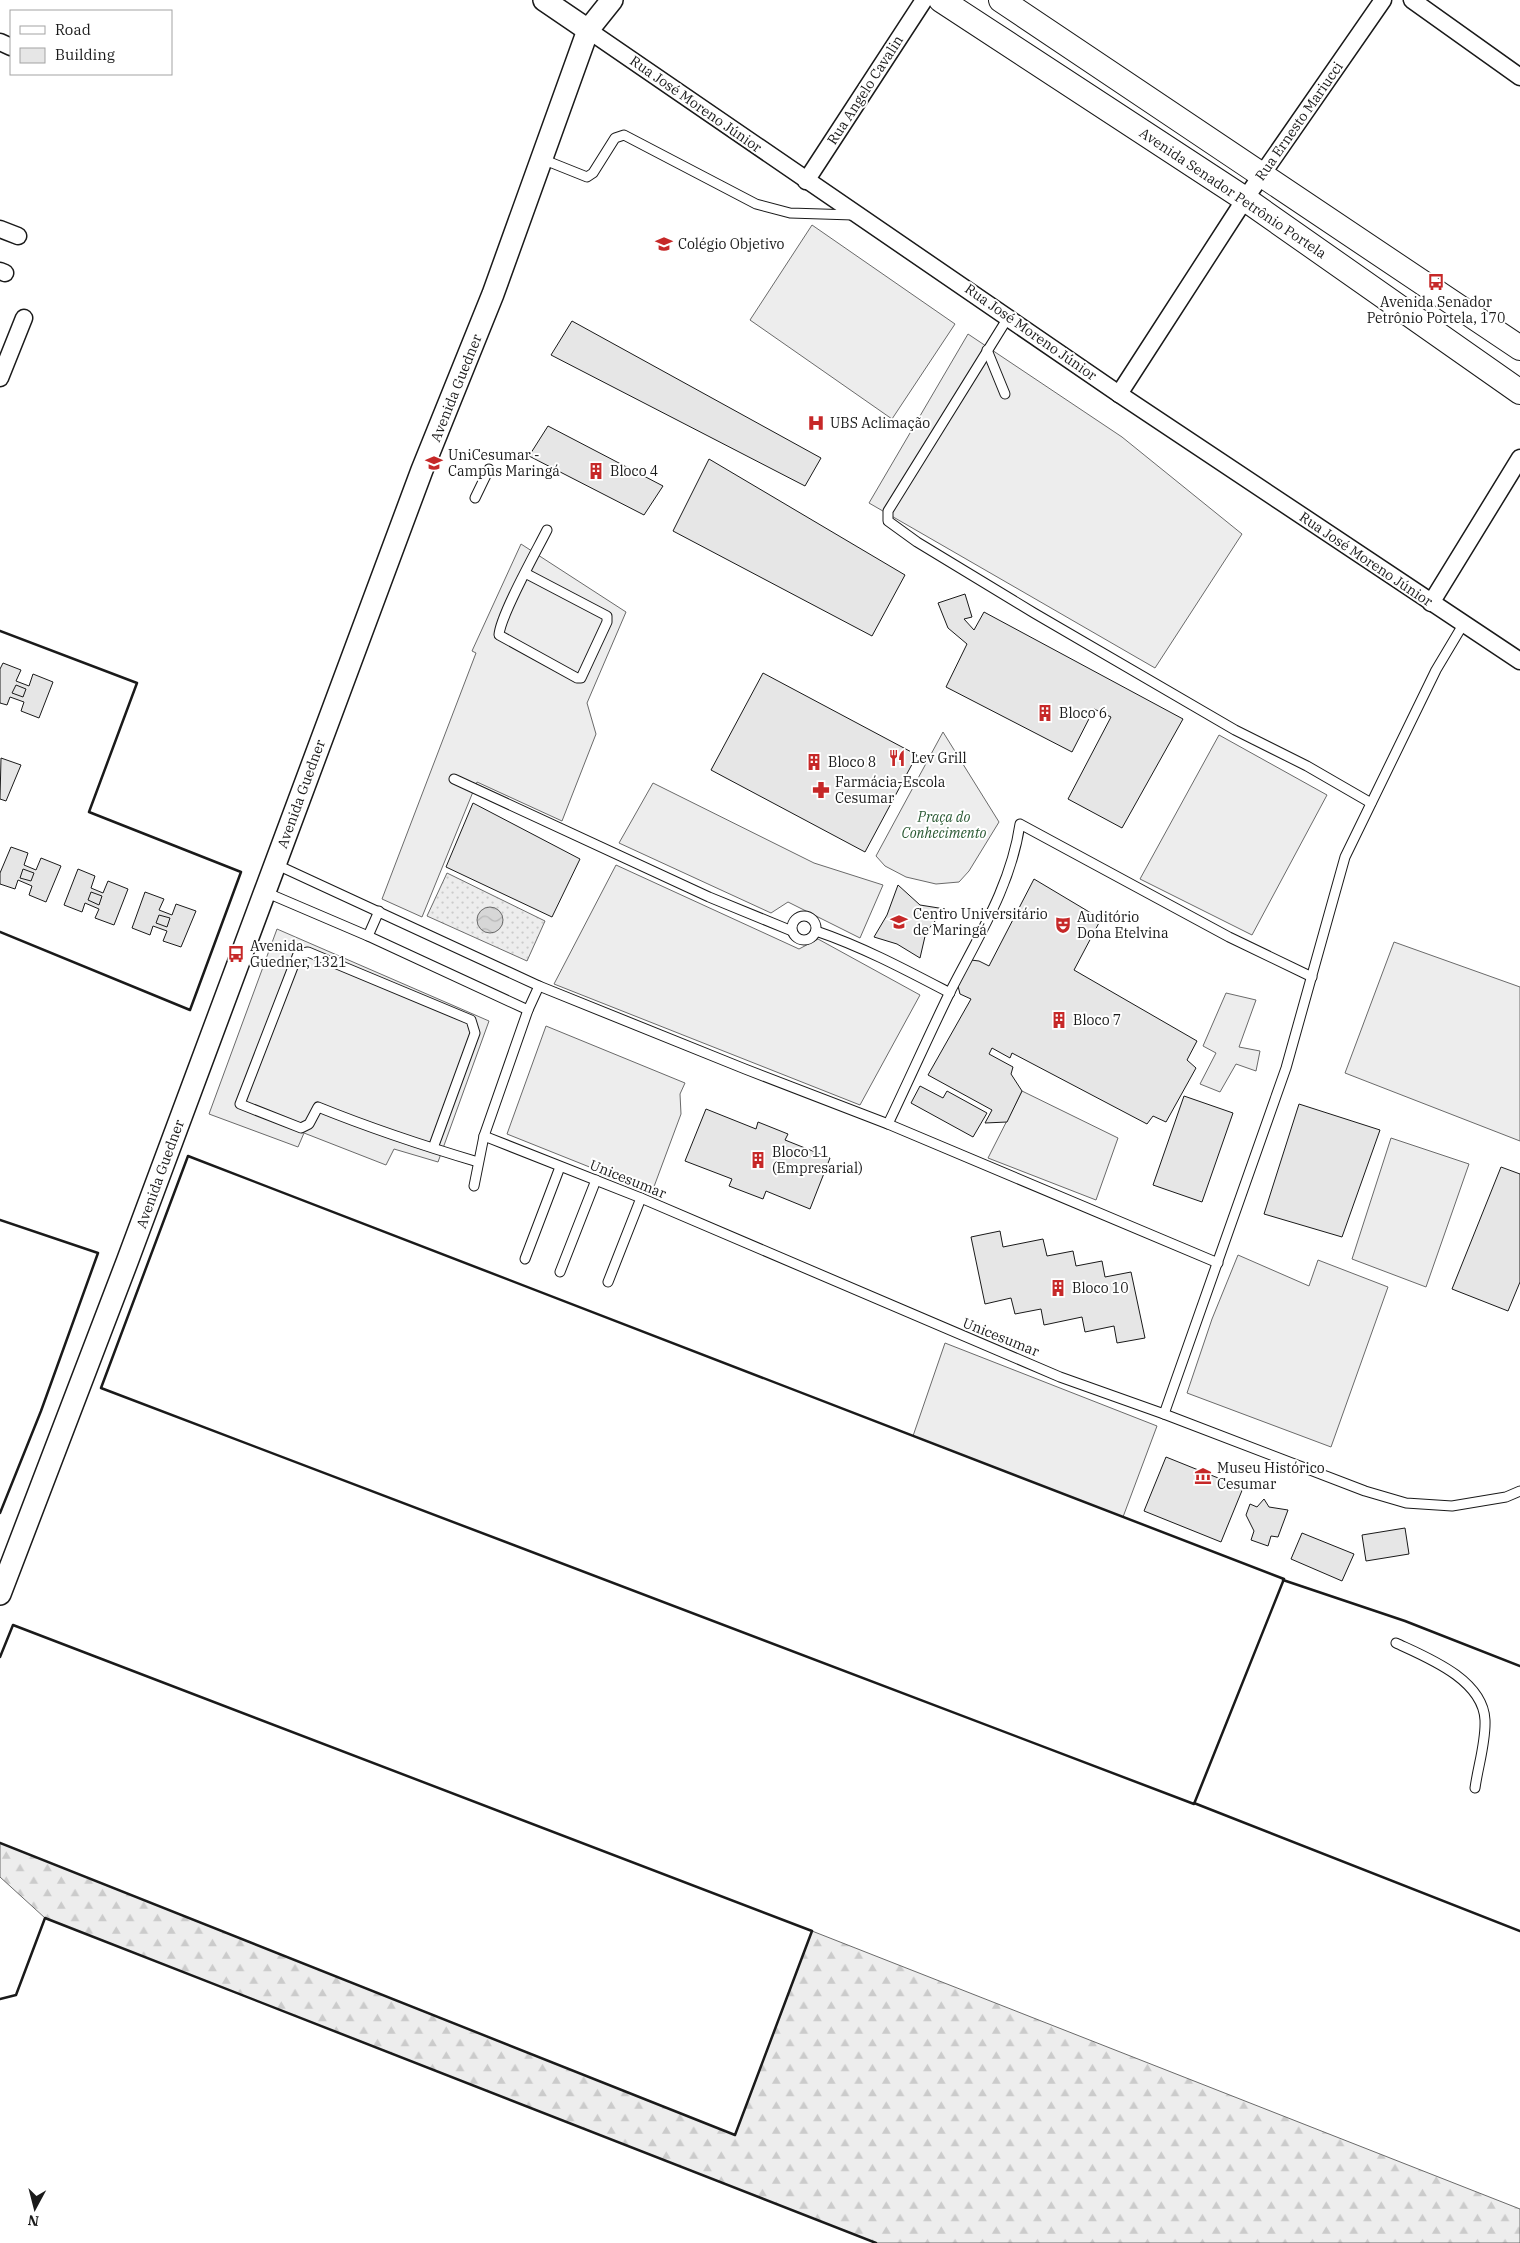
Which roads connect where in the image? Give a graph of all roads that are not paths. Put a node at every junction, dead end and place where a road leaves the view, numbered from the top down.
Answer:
1 (544, 0) edge
2 (612, 0) edge
3 (924, 0) edge
4 (941, 0) edge
5 (1001, 0) edge
6 (1383, 0) edge
7 (1412, 0) edge
8 (588, 30) junction
9 (1520, 77) edge
10 (542, 159) junction
11 (1262, 175) junction
12 (806, 181) junction
13 (1245, 199) junction
14 (857, 215) junction
15 (0, 229) edge
16 (18, 236) dead end
17 (1009, 316) junction
18 (24, 318) dead end
19 (1520, 348) edge
20 (987, 350) junction
21 (0, 378) edge
22 (1520, 392) edge
23 (1005, 394) dead end
24 (1119, 394) junction
25 (1520, 458) edge
26 (489, 469) dead end
27 (475, 498) dead end
28 (547, 530) dead end
29 (525, 573) junction
30 (1431, 603) junction
31 (1464, 623) junction
32 (1520, 661) edge
33 (454, 778) dead end
34 (1371, 803) junction
35 (275, 864) junction
36 (264, 892) junction
37 (379, 911) junction
38 (792, 931) junction
39 (816, 931) junction
40 (368, 936) junction
41 (1312, 977) junction
42 (539, 986) junction
43 (950, 993) junction
44 (528, 1010) junction
45 (888, 1124) junction
46 (484, 1136) junction
47 (433, 1148) junction
48 (478, 1162) junction
49 (560, 1167) junction
50 (596, 1180) junction
51 (474, 1186) dead end
52 (642, 1198) junction
53 (525, 1259) dead end
54 (1218, 1263) junction
55 (560, 1272) dead end
56 (608, 1282) dead end
57 (1164, 1414) junction
58 (1520, 1491) edge
59 (0, 1594) edge
60 (1396, 1643) dead end
61 (1475, 1788) dead end

1 - 8 street, Rua José Moreno Júnior
2 - 8 street, Avenida Guedner
3 - 12 street, Rua Angelo Cavalin
4 - 13 main road, Avenida Senador Petrônio Portela
5 - 11 main road
6 - 11 street, Rua Ernesto Mariucci
7 - 9 street
8 - 10 street, Avenida Guedner
8 - 12 street, Rua José Moreno Júnior
10 - 14 lane
10 - 35 street, Avenida Guedner
11 - 13 street, Rua Ernesto Mariucci
11 - 19 main road
12 - 14 street, Rua José Moreno Júnior
13 - 22 main road, Avenida Senador Petrônio Portela
13 - 24 street, Rua Ernesto Mariucci
14 - 17 street, Rua José Moreno Júnior
15 - 16 street
17 - 20 lane
17 - 24 street, Rua José Moreno Júnior
18 - 21 street
20 - 23 lane
20 - 34 lane
24 - 30 street, Rua José Moreno Júnior
25 - 30 street
26 - 27 lane
28 - 29 lane
29 - 29 lane
30 - 31 street, Rua José Moreno Júnior
31 - 32 street, Rua José Moreno Júnior
31 - 34 lane
33 - 38 lane
34 - 41 lane
35 - 36 street, Avenida Guedner
35 - 37 lane
36 - 40 lane
36 - 59 street, Avenida Guedner
37 - 40 lane
37 - 42 lane
38 - 39 lane
38 - 39 lane
39 - 43 lane
40 - 44 lane
41 - 43 lane
41 - 54 lane
42 - 44 lane
42 - 45 lane
43 - 45 lane
44 - 46 lane
45 - 54 lane
46 - 48 lane
46 - 49 lane, Unicesumar
47 - 47 lane
47 - 48 lane
48 - 51 lane
49 - 50 lane, Unicesumar
49 - 53 lane
50 - 52 lane, Unicesumar
50 - 55 lane
52 - 56 lane
52 - 57 lane, Unicesumar
54 - 57 lane
57 - 58 lane, Unicesumar
60 - 61 lane

